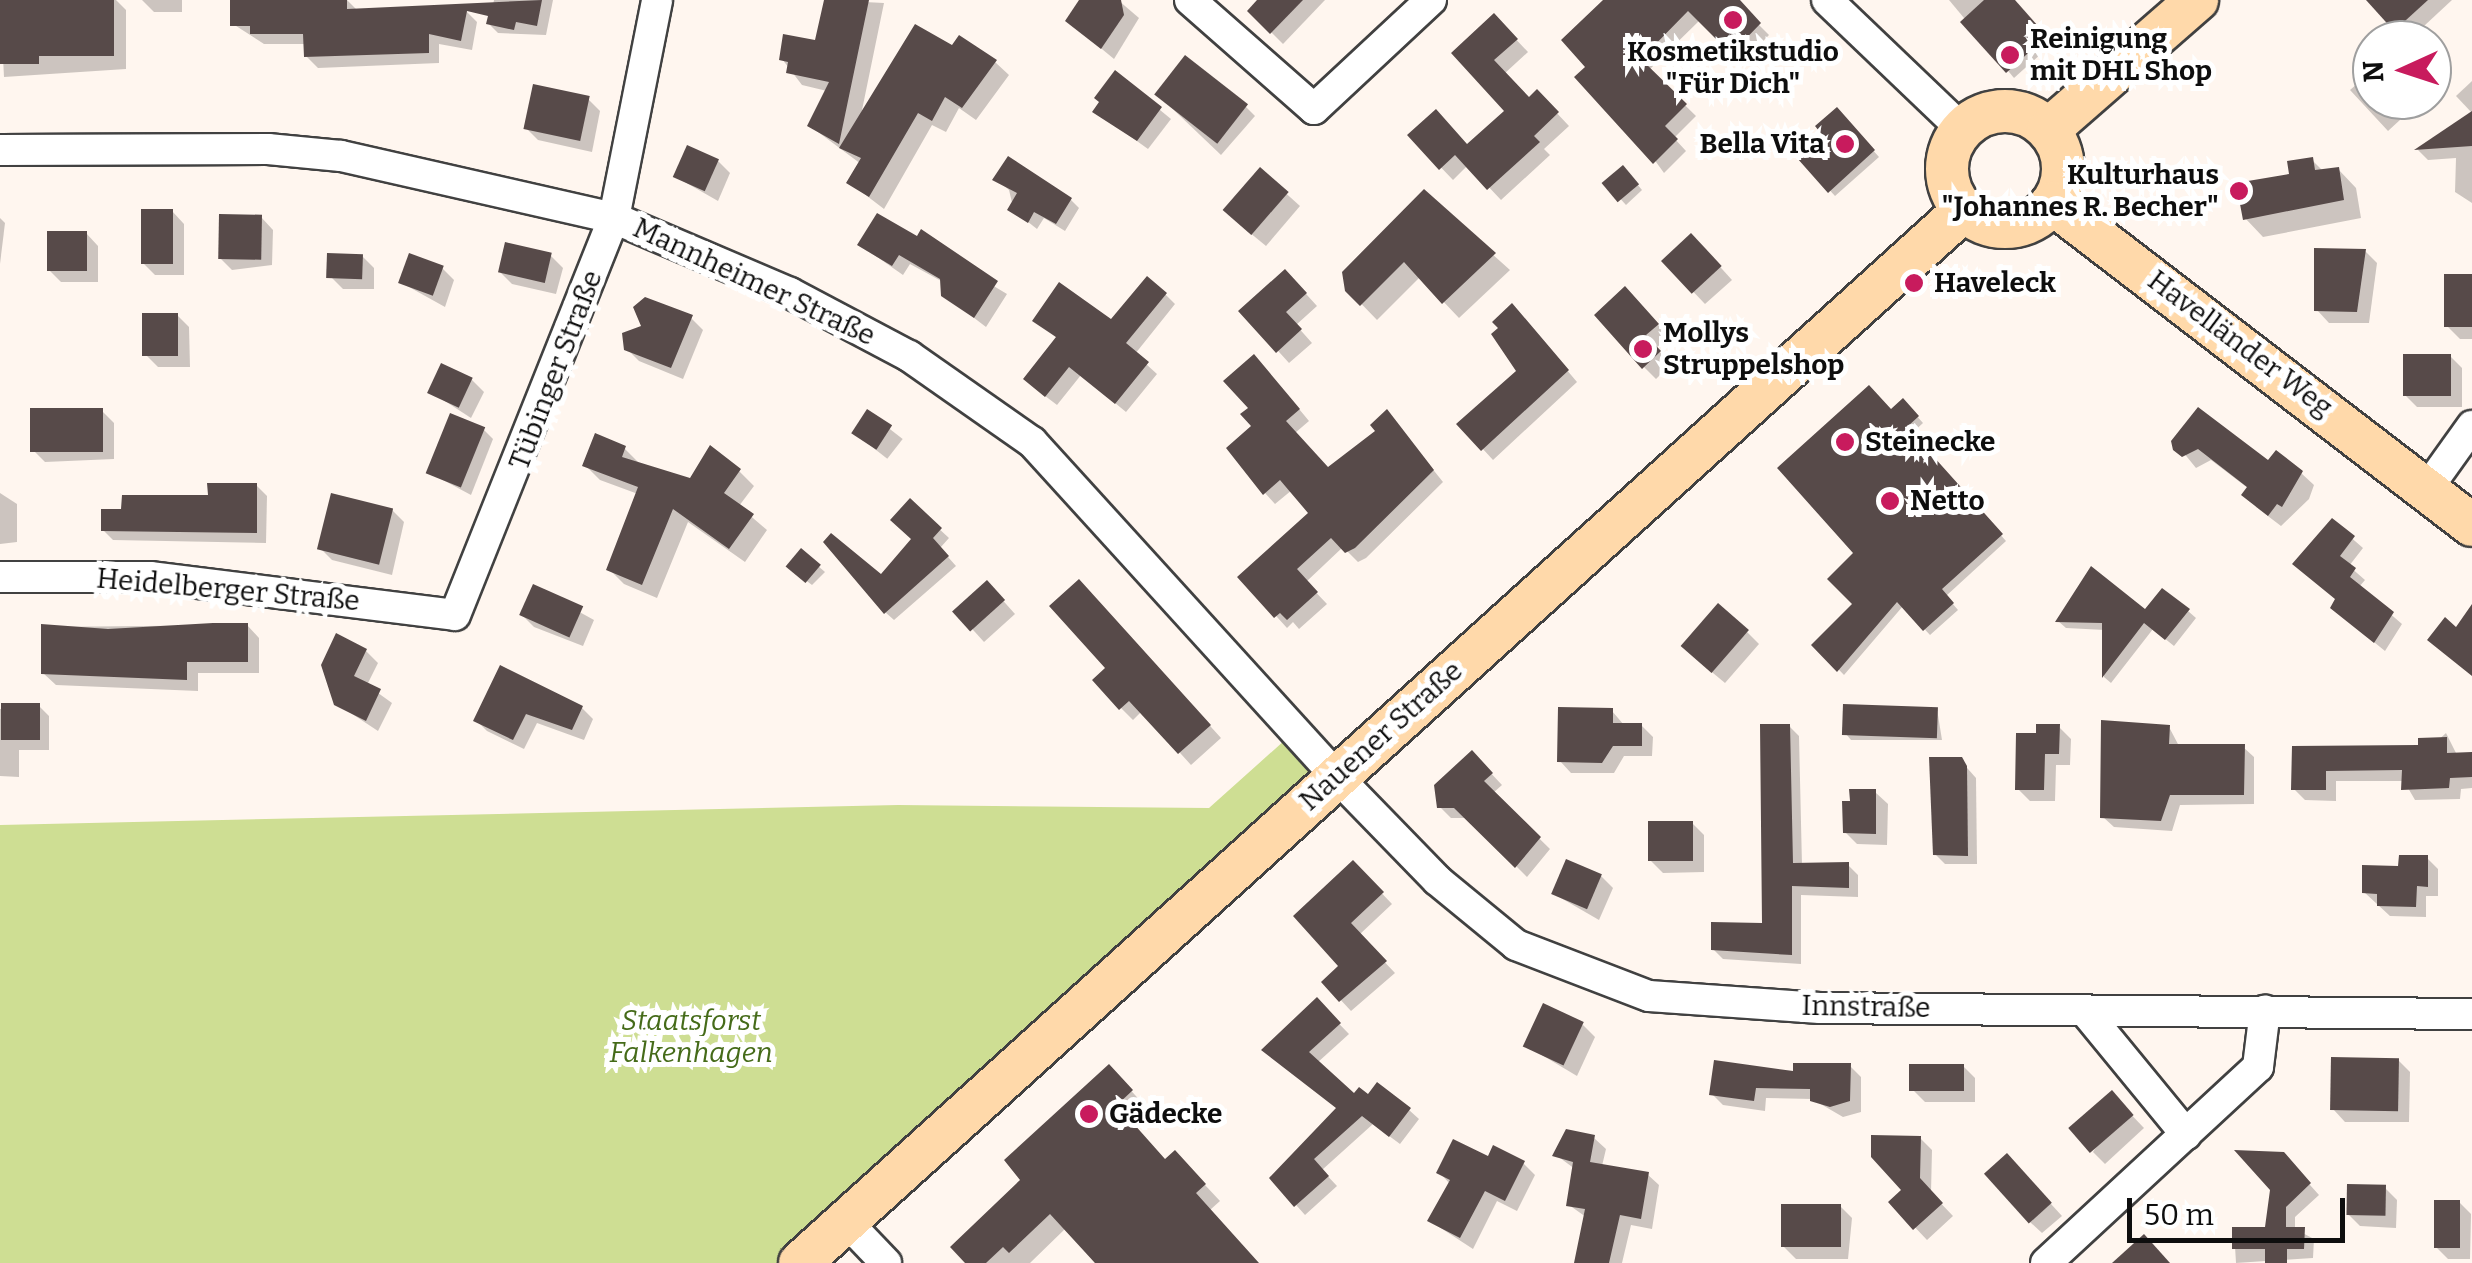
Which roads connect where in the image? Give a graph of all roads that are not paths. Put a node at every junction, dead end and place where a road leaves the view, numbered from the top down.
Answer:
1 (657, 0) edge
2 (1190, 0) edge
3 (1431, 0) edge
4 (1826, 0) edge
5 (2197, 0) edge
6 (1962, 130) junction
7 (2048, 130) junction
8 (0, 150) edge
9 (2052, 203) junction
10 (1964, 210) junction
11 (614, 218) junction
12 (2472, 426) edge
13 (2428, 486) junction
14 (2472, 525) edge
15 (0, 577) edge
16 (455, 616) joint
17 (1337, 777) junction
18 (2084, 1010) junction
19 (2265, 1010) junction
20 (2472, 1014) edge
21 (2186, 1134) junction
22 (844, 1219) junction
23 (800, 1263) edge
24 (886, 1263) edge
25 (2046, 1263) edge

1 - 11 street, Tübinger Straße
2 - 3 street
4 - 6 street
5 - 7 main road
6 - 7 main road
6 - 10 main road
7 - 9 main road
8 - 11 street, Mannheimer Straße
9 - 10 main road
9 - 13 main road, Havelländer Weg
10 - 17 main road, Nauener Straße
11 - 16 street, Tübinger Straße
11 - 17 street, Mannheimer Straße
12 - 13 street
13 - 14 main road, Havelländer Weg
15 - 16 street, Heidelberger Straße
17 - 18 street, Innstraße
17 - 22 main road, Nauener Straße
18 - 19 street, Innstraße
18 - 21 street
19 - 20 street, Innstraße
19 - 21 street
21 - 25 street
22 - 23 main road, Nauener Straße
22 - 24 street

